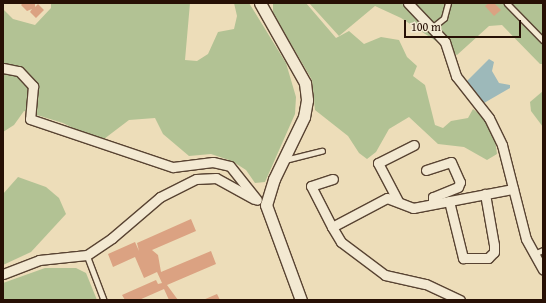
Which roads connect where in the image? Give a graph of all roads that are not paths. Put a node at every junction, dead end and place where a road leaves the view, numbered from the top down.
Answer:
1 (260, 3) edge
2 (408, 3) edge
3 (448, 3) edge
4 (507, 3) edge
5 (433, 27) junction
6 (543, 40) edge
7 (3, 68) edge
8 (414, 145) dead end
9 (322, 151) dead end
10 (283, 161) junction
11 (426, 170) dead end
12 (333, 179) dead end
13 (513, 189) junction
14 (485, 194) junction
15 (398, 201) junction
16 (449, 201) junction
17 (261, 203) junction
18 (433, 204) junction
19 (332, 227) junction
20 (543, 250) edge
21 (87, 255) junction
22 (533, 255) junction
23 (543, 270) edge
24 (3, 274) edge
25 (104, 300) edge
26 (301, 300) edge
27 (460, 300) edge

1 - 10 street
2 - 5 street
3 - 5 lane
4 - 6 lane
5 - 13 street
7 - 17 street
8 - 15 street
9 - 10 lane
10 - 17 street
11 - 18 street
12 - 19 street
13 - 14 street
13 - 22 street
14 - 16 street
14 - 16 street
15 - 18 street
15 - 19 street
16 - 18 street
17 - 21 street
17 - 26 street
19 - 27 street
20 - 22 lane
21 - 24 street
21 - 25 lane
22 - 23 street

